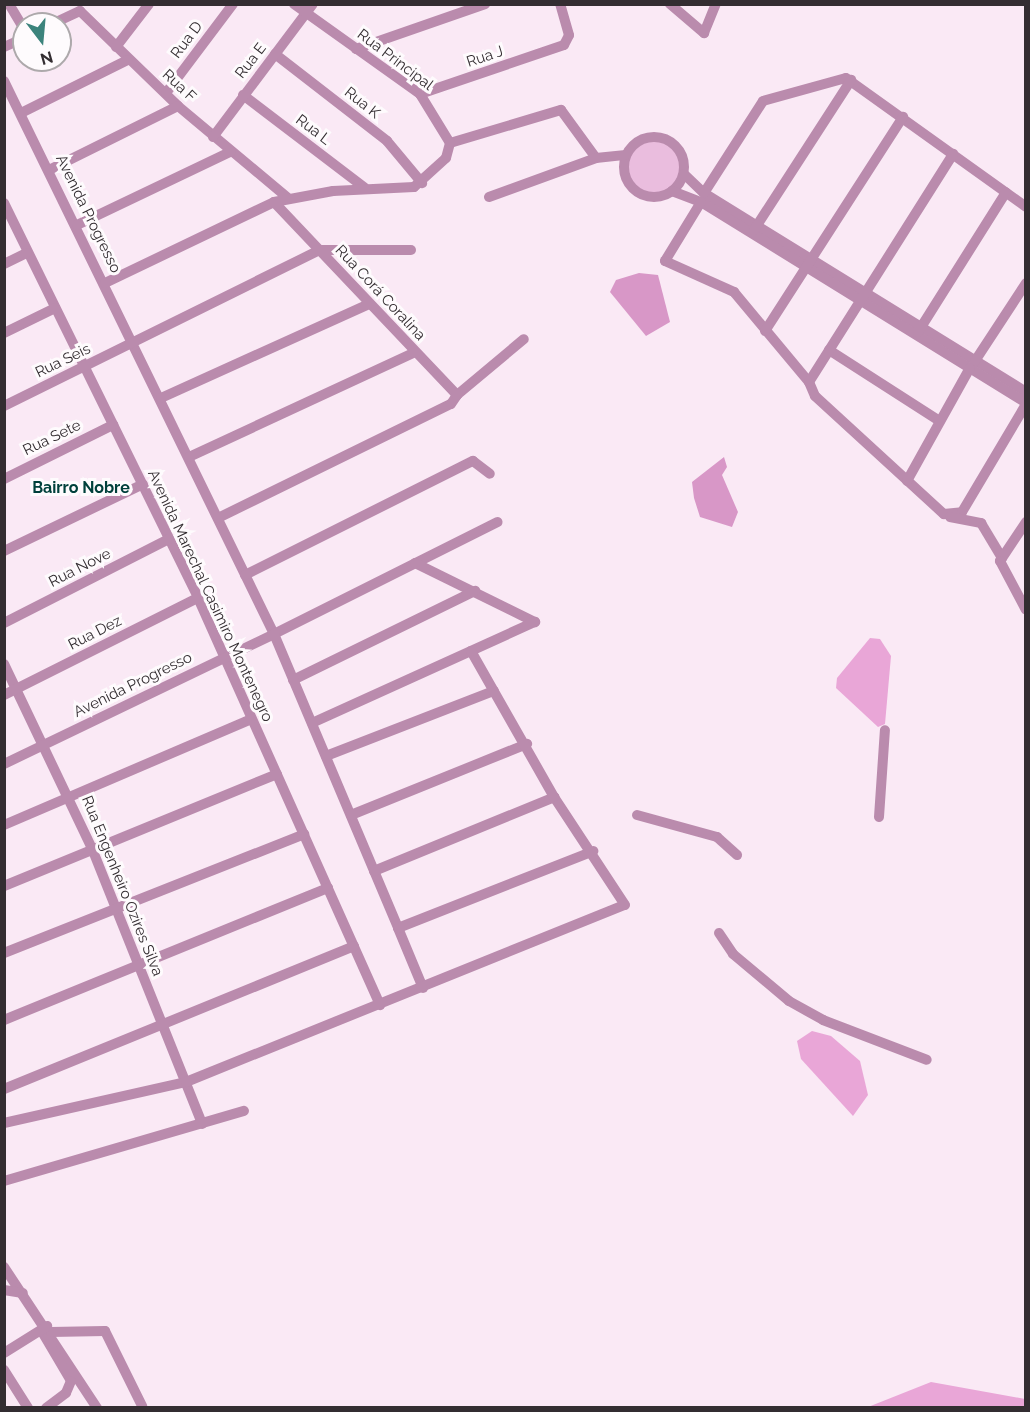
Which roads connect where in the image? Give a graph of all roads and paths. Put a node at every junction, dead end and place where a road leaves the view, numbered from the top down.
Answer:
1 (149, 4) edge
2 (233, 4) edge
3 (294, 4) edge
4 (485, 4) edge
5 (560, 4) edge
6 (670, 4) edge
7 (716, 4) edge
8 (79, 8) edge
9 (310, 9) edge
10 (116, 47) junction
11 (356, 49) junction
12 (275, 54) junction
13 (128, 60) junction
14 (851, 80) junction
15 (4, 81) edge
16 (166, 93) junction
17 (420, 94) junction
18 (243, 95) junction
19 (178, 106) junction
20 (21, 113) junction
21 (903, 117) junction
22 (213, 137) junction
23 (450, 143) junction
24 (230, 152) junction
25 (953, 154) junction
26 (626, 155) junction
27 (596, 158) junction
28 (49, 170) junction
29 (684, 174) junction
30 (422, 183) junction
31 (364, 188) junction
32 (672, 191) junction
33 (1006, 192) junction
34 (287, 197) junction
35 (489, 197) dead end
36 (703, 197) junction
37 (274, 202) junction
38 (4, 203) edge
39 (1026, 207) edge
40 (76, 225) junction
41 (754, 229) junction
42 (411, 249) dead end
43 (319, 250) junction
44 (27, 253) junction
45 (809, 263) junction
46 (4, 264) edge
47 (105, 283) junction
48 (1026, 283) edge
49 (863, 297) junction
50 (369, 304) junction
51 (55, 308) junction
52 (765, 331) junction
53 (919, 331) junction
54 (4, 333) edge
55 (524, 339) dead end
56 (135, 342) junction
57 (830, 350) junction
58 (415, 352) junction
59 (972, 364) junction
60 (84, 368) junction
61 (809, 382) junction
62 (1026, 392) edge
63 (161, 398) junction
64 (454, 400) junction
65 (1026, 403) edge
66 (4, 406) edge
67 (938, 420) junction
68 (113, 425) junction
69 (189, 457) junction
70 (490, 474) dead end
71 (4, 478) edge
72 (907, 481) junction
73 (143, 484) junction
74 (950, 516) junction
75 (218, 518) junction
76 (498, 522) dead end
77 (1026, 522) edge
78 (169, 539) junction
79 (4, 550) edge
80 (1002, 558) junction
81 (415, 563) junction
82 (245, 575) junction
83 (475, 591) junction
84 (198, 598) junction
85 (1026, 610) edge
86 (4, 623) edge
87 (274, 634) junction
88 (471, 651) junction
89 (225, 657) junction
90 (4, 664) edge
91 (293, 680) junction
92 (16, 689) junction
93 (494, 691) junction
94 (4, 695) edge
95 (251, 719) junction
96 (312, 723) junction
97 (885, 730) dead end
98 (527, 744) junction
99 (43, 745) junction
100 (326, 756) junction
101 (4, 764) edge
102 (277, 774) junction
103 (554, 796) junction
104 (69, 798) junction
105 (351, 815) junction
106 (637, 815) dead end
107 (879, 817) dead end
108 (4, 825) edge
109 (304, 834) junction
110 (93, 851) junction
111 (592, 851) junction
112 (737, 855) dead end
113 (374, 871) junction
114 (4, 886) edge
115 (328, 888) junction
116 (116, 908) junction
117 (398, 928) junction
118 (718, 933) dead end
119 (354, 946) junction
120 (4, 953) edge
121 (138, 966) junction
122 (423, 988) junction
123 (380, 1005) junction
124 (4, 1020) edge
125 (163, 1025) junction
126 (927, 1060) dead end
127 (186, 1082) junction
128 (4, 1089) edge
129 (244, 1111) dead end
130 (4, 1123) edge
131 (202, 1124) junction
132 (4, 1181) edge
133 (4, 1267) edge
134 (4, 1290) edge
135 (23, 1293) junction
136 (46, 1329) junction
137 (4, 1353) edge
138 (4, 1370) edge
139 (142, 1406) dead end
140 (28, 1407) edge
141 (46, 1407) edge
142 (97, 1407) edge

1 - 10 street
2 - 16 street, Rua D
3 - 9 street, Rua Principal
4 - 11 street
5 - 17 street, Rua J
6 - 7 street
8 - 10 street, Rua F
9 - 11 street, Rua Principal
9 - 12 street, Rua E
10 - 13 street, Rua F
11 - 17 street, Rua Principal
12 - 18 street, Rua E
12 - 30 street, Rua K
13 - 16 street, Rua F
13 - 20 street
14 - 21 street
14 - 36 street
14 - 41 street
15 - 20 street, Avenida Progresso
16 - 19 street, Rua F
17 - 23 street, Rua Principal
18 - 22 street, Rua E
18 - 31 street, Rua L
19 - 22 street, Rua F
19 - 28 street
20 - 28 street, Avenida Progresso
21 - 25 street
21 - 45 street
22 - 24 street, Rua F
23 - 27 street
23 - 30 street
24 - 34 street, Rua F
24 - 40 street
25 - 33 street
25 - 49 street
26 - 27 street
26 - 29 street
26 - 32 street
27 - 35 street
28 - 40 street, Avenida Progresso
29 - 32 street
29 - 36 street
30 - 31 street
31 - 34 street
32 - 36 street
33 - 39 street
33 - 53 street
34 - 37 street
36 - 41 street
36 - 52 street
37 - 43 street, Rua Corá Coralina
37 - 47 street
38 - 44 street, Avenida Marechal Casimiro Montenegro
40 - 47 street, Avenida Progresso
41 - 45 street
42 - 43 street
43 - 50 street, Rua Corá Coralina
43 - 56 street, Rua Seis
44 - 46 street
44 - 51 street, Avenida Marechal Casimiro Montenegro
45 - 49 street
45 - 52 street
47 - 56 street, Avenida Progresso
48 - 59 street
49 - 53 street
49 - 57 street
50 - 58 street, Rua Corá Coralina
50 - 63 street
51 - 54 street
51 - 60 street, Avenida Marechal Casimiro Montenegro
52 - 61 street
53 - 59 street
55 - 64 street
56 - 60 street, Rua Seis
56 - 63 street, Avenida Progresso
57 - 61 street
57 - 67 street
58 - 64 street, Rua Corá Coralina
58 - 69 street
59 - 62 street
59 - 65 street
59 - 67 street
60 - 66 street, Rua Seis
60 - 68 street, Avenida Marechal Casimiro Montenegro
61 - 72 street
63 - 69 street, Avenida Progresso
64 - 75 street
65 - 74 street
67 - 72 street
68 - 71 street, Rua Sete
68 - 73 street, Avenida Marechal Casimiro Montenegro
69 - 75 street, Avenida Progresso
70 - 82 street
72 - 74 street
73 - 78 street, Avenida Marechal Casimiro Montenegro
73 - 79 street
74 - 80 street
75 - 82 street, Avenida Progresso
76 - 81 street, Avenida Progresso
77 - 80 street
78 - 84 street, Avenida Marechal Casimiro Montenegro
78 - 86 street, Rua Nove
80 - 85 street
81 - 83 street
81 - 87 street, Avenida Progresso
82 - 87 street, Avenida Progresso
83 - 88 street
83 - 91 street
84 - 89 street, Avenida Marechal Casimiro Montenegro
84 - 92 street, Rua Dez
87 - 89 street, Avenida Progresso
87 - 91 street, Avenida Progresso
88 - 93 street
88 - 96 street
89 - 95 street, Avenida Marechal Casimiro Montenegro
89 - 99 street, Avenida Progresso
90 - 92 street, Rua Engenheiro Ozires Silva
91 - 96 street, Avenida Progresso
92 - 94 street, Rua Dez
92 - 99 street, Rua Engenheiro Ozires Silva
93 - 98 street
93 - 100 street
95 - 102 street, Avenida Marechal Casimiro Montenegro
95 - 104 street
96 - 100 street, Avenida Progresso
97 - 107 street
98 - 103 street
98 - 105 street
99 - 101 street, Avenida Progresso
99 - 104 street, Rua Engenheiro Ozires Silva
100 - 105 street, Avenida Progresso
102 - 109 street, Avenida Marechal Casimiro Montenegro
102 - 110 street
103 - 111 street
103 - 113 street
104 - 108 street
104 - 110 street, Rua Engenheiro Ozires Silva
105 - 113 street, Avenida Progresso
106 - 112 street
109 - 115 street, Avenida Marechal Casimiro Montenegro
109 - 116 street
110 - 114 street
110 - 116 street, Rua Engenheiro Ozires Silva
111 - 117 street
111 - 122 street
113 - 117 street, Avenida Progresso
115 - 119 street, Avenida Marechal Casimiro Montenegro
115 - 121 street
116 - 120 street
116 - 121 street, Rua Engenheiro Ozires Silva
117 - 122 street, Avenida Progresso
118 - 126 street
119 - 123 street, Avenida Marechal Casimiro Montenegro
119 - 125 street
121 - 124 street
121 - 125 street, Rua Engenheiro Ozires Silva
122 - 123 street
123 - 127 street
125 - 127 street, Rua Engenheiro Ozires Silva
125 - 128 street
127 - 130 street
127 - 131 street, Rua Engenheiro Ozires Silva
129 - 131 street
131 - 132 street
133 - 135 street
134 - 135 street
135 - 136 street
136 - 137 street
136 - 139 street
136 - 141 street
136 - 142 street
138 - 140 street

